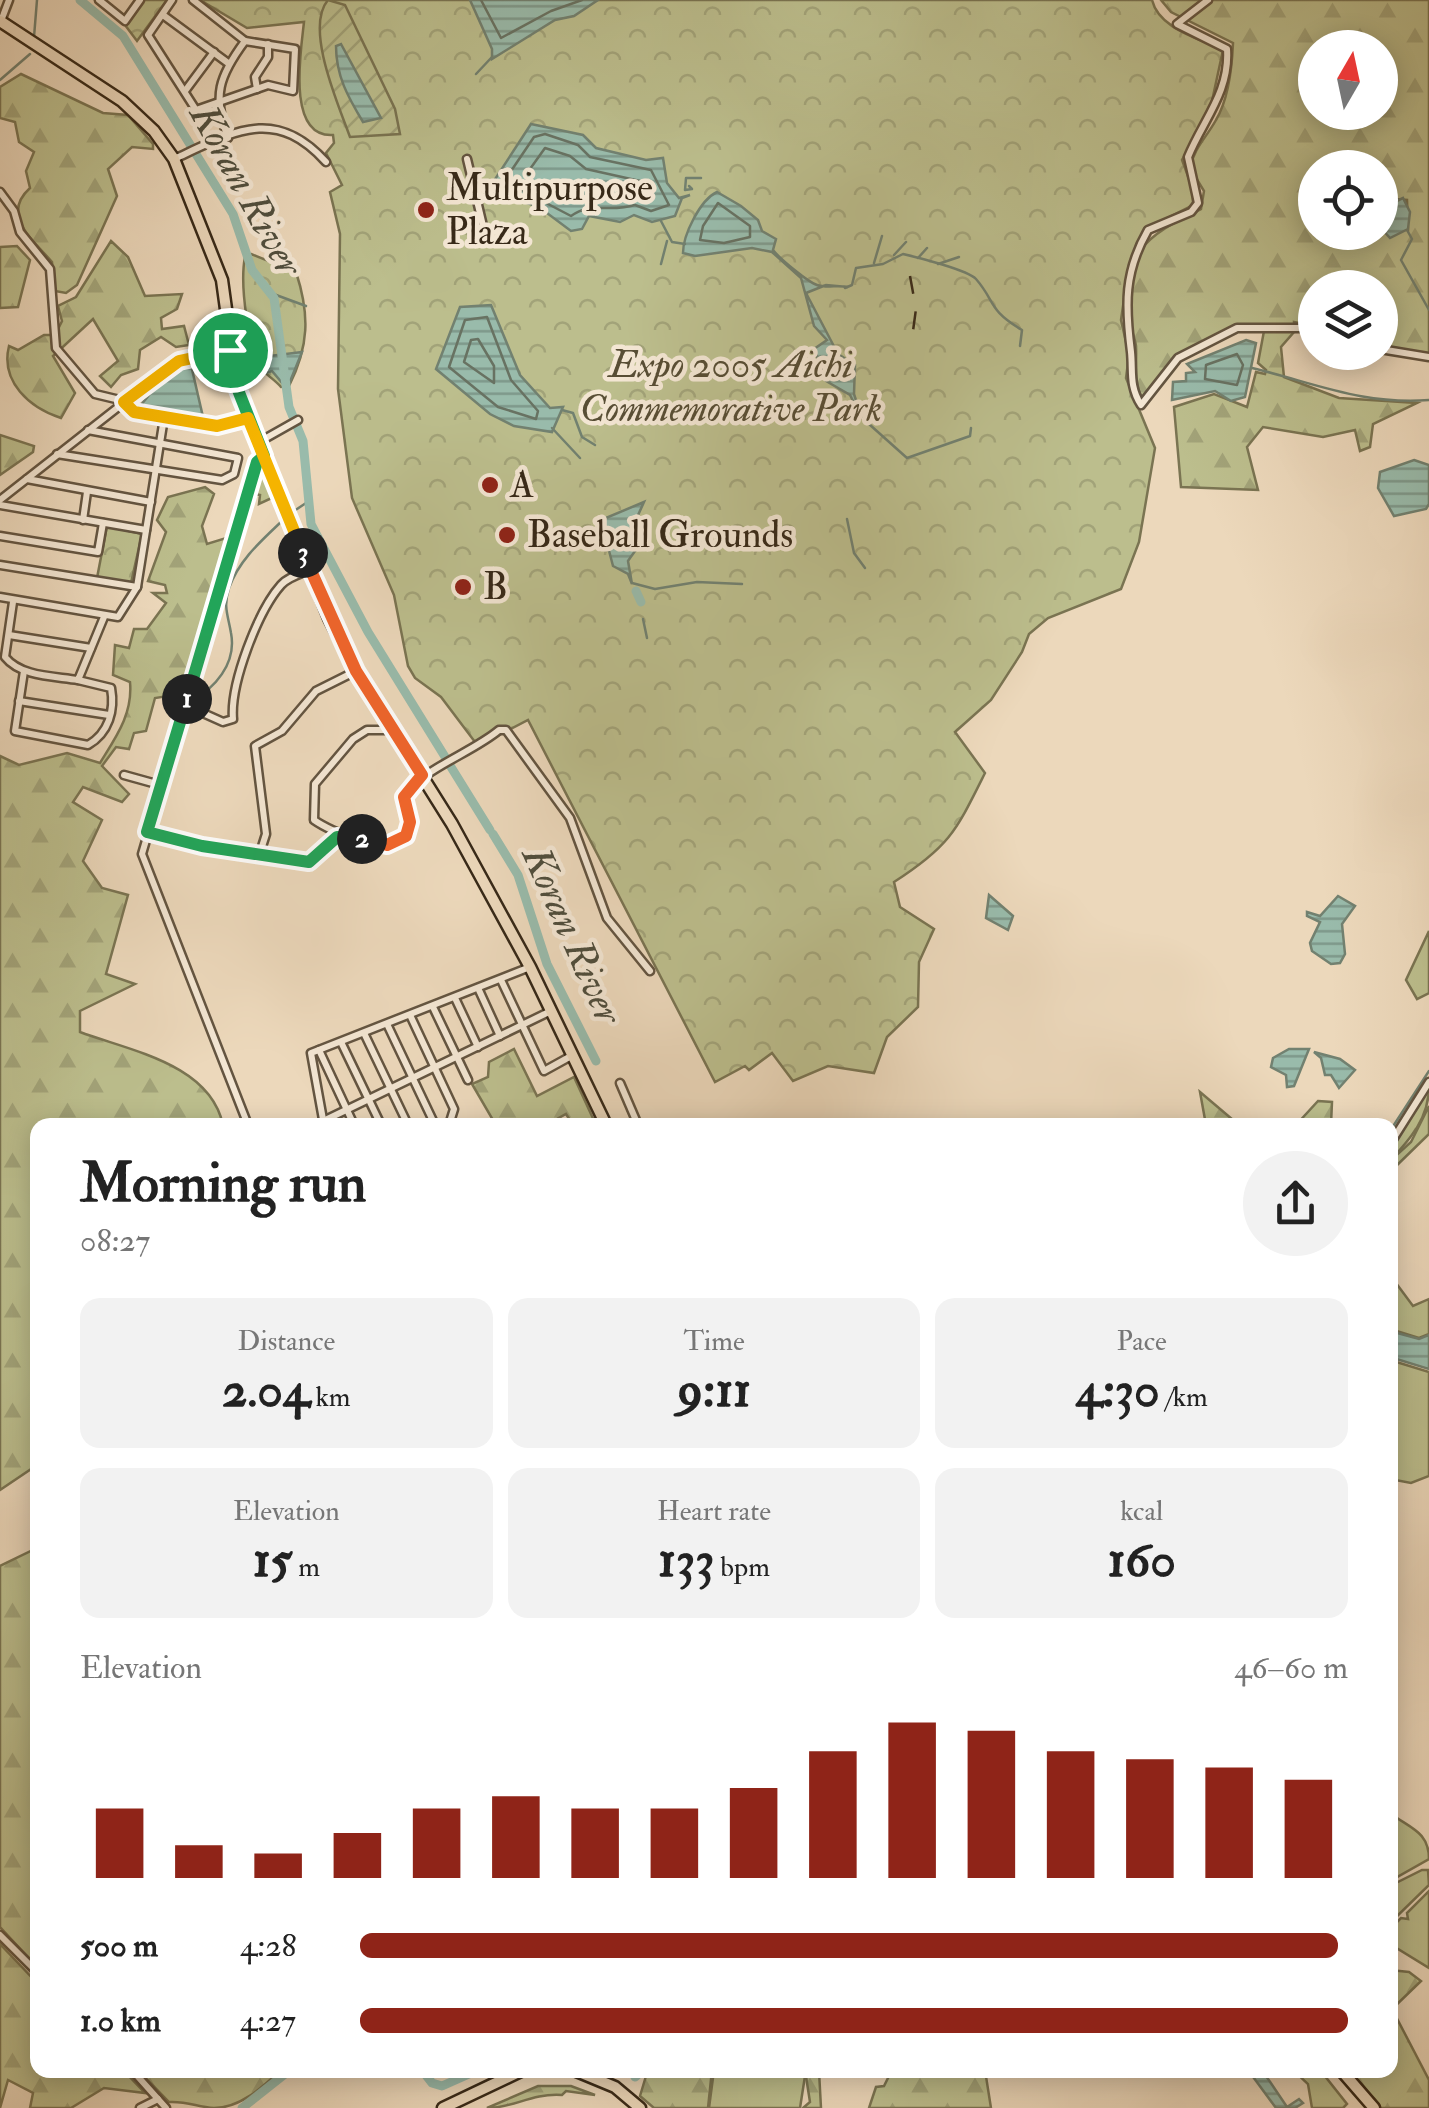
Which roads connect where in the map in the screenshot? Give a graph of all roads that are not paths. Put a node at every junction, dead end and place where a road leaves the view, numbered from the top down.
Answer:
1 (9, 0) edge
2 (99, 0) edge
3 (140, 0) edge
4 (172, 0) edge
5 (193, 0) edge
6 (1208, 0) edge
7 (163, 15) junction
8 (0, 21) edge
9 (245, 40) junction
10 (268, 44) junction
11 (214, 52) junction
12 (228, 63) junction
13 (257, 89) junction
14 (185, 92) junction
15 (217, 105) junction
16 (228, 138) junction
17 (174, 159) junction
18 (468, 159) dead end
19 (326, 162) dead end
20 (0, 192) edge
21 (484, 230) dead end
22 (251, 328) dead end
23 (1298, 328) edge
24 (228, 333) junction
25 (230, 350) junction
26 (1398, 352) edge
27 (1429, 356) edge
28 (124, 402) junction
29 (164, 418) junction
30 (248, 418) junction
31 (294, 422) dead end
32 (88, 430) junction
33 (258, 442) junction
34 (160, 445) junction
35 (57, 454) junction
36 (264, 456) junction
37 (156, 473) junction
38 (27, 479) junction
39 (86, 492) junction
40 (151, 502) junction
41 (0, 503) edge
42 (82, 520) junction
43 (102, 523) junction
44 (146, 530) junction
45 (0, 536) edge
46 (0, 565) edge
47 (310, 570) junction
48 (137, 587) junction
49 (0, 598) edge
50 (13, 602) junction
51 (104, 617) junction
52 (9, 635) junction
53 (91, 648) junction
54 (24, 671) junction
55 (356, 671) junction
56 (78, 680) junction
57 (19, 701) junction
58 (185, 705) junction
59 (110, 715) junction
60 (394, 730) junction
61 (124, 774) dead end
62 (422, 775) junction
63 (160, 785) junction
64 (147, 832) junction
65 (337, 837) junction
66 (258, 856) junction
67 (530, 968) junction
68 (650, 971) dead end
69 (501, 980) junction
70 (478, 988) junction
71 (455, 998) junction
72 (433, 1006) junction
73 (551, 1011) junction
74 (410, 1015) junction
75 (387, 1024) junction
76 (522, 1026) junction
77 (364, 1032) junction
78 (500, 1036) junction
79 (341, 1042) junction
80 (478, 1047) junction
81 (319, 1050) junction
82 (573, 1056) junction
83 (456, 1057) junction
84 (434, 1068) junction
85 (412, 1078) junction
86 (468, 1080) dead end
87 (1429, 1082) edge
88 (620, 1083) dead end
89 (391, 1088) junction
90 (369, 1099) junction
91 (348, 1110) junction
92 (245, 1118) edge
93 (323, 1118) edge
94 (333, 1118) edge
95 (351, 1118) edge
96 (378, 1118) edge
97 (405, 1118) edge
98 (432, 1118) edge
99 (451, 1118) edge
100 (603, 1118) edge
101 (635, 1118) edge
102 (1398, 1131) edge
103 (0, 1935) edge
104 (30, 1965) edge
105 (139, 2078) edge
106 (506, 2078) edge
107 (594, 2078) edge
108 (1348, 2078) edge
109 (158, 2099) junction
110 (140, 2108) edge
111 (166, 2108) edge
112 (443, 2108) edge
113 (640, 2108) edge
114 (1374, 2108) edge

1 - 8 street
2 - 3 street
4 - 7 street
5 - 9 street
6 - 23 street
7 - 11 street
7 - 14 street
8 - 17 main road
9 - 10 street
9 - 12 street
10 - 13 street
10 - 13 street
11 - 12 street
11 - 14 street
12 - 15 street
13 - 15 street
14 - 15 street
15 - 16 street
16 - 17 street
16 - 19 street
17 - 24 main road
18 - 21 street
20 - 28 street
22 - 24 street
24 - 25 main road
25 - 28 street
25 - 30 main road
26 - 27 street
28 - 29 street
28 - 32 street
29 - 30 street
29 - 34 street
30 - 33 main road
31 - 33 street
32 - 34 street
32 - 35 street
33 - 36 main road
34 - 37 street
34 - 37 street
35 - 37 street
35 - 38 street
36 - 47 main road
36 - 58 street
37 - 40 street
38 - 39 street
38 - 41 street
39 - 40 street
39 - 42 street
40 - 44 street
41 - 42 street
42 - 43 street
43 - 44 street
43 - 45 street
44 - 48 street
46 - 48 street
47 - 55 main road
47 - 58 street
48 - 51 street
49 - 50 street
50 - 51 street
50 - 52 street
51 - 53 street
52 - 53 street
52 - 54 street
53 - 56 street
54 - 56 street
54 - 57 street
55 - 60 main road
55 - 66 street
56 - 59 street
57 - 59 street
57 - 59 street
58 - 63 street
60 - 62 main road
60 - 65 street
61 - 63 street
62 - 65 street
62 - 67 main road
62 - 68 street
63 - 64 street
64 - 66 street
64 - 92 street
65 - 66 street
67 - 69 street
67 - 73 main road
69 - 70 street
69 - 76 street
70 - 71 street
70 - 78 street
71 - 72 street
71 - 80 street
72 - 74 street
72 - 83 street
73 - 76 street
73 - 82 main road
74 - 75 street
74 - 84 street
75 - 77 street
75 - 85 street
76 - 78 street
76 - 82 street
77 - 79 street
77 - 89 street
78 - 80 street
79 - 81 street
79 - 90 street
80 - 83 street
81 - 91 street
81 - 93 street
82 - 100 main road
83 - 84 street
83 - 86 street
84 - 85 street
84 - 99 street
85 - 89 street
85 - 98 street
87 - 102 street
88 - 101 street
89 - 90 street
89 - 97 street
90 - 91 street
90 - 96 street
91 - 94 street
91 - 95 street
103 - 104 street
105 - 109 street
106 - 112 main road
107 - 113 main road
108 - 114 main road
109 - 110 street
109 - 111 street

